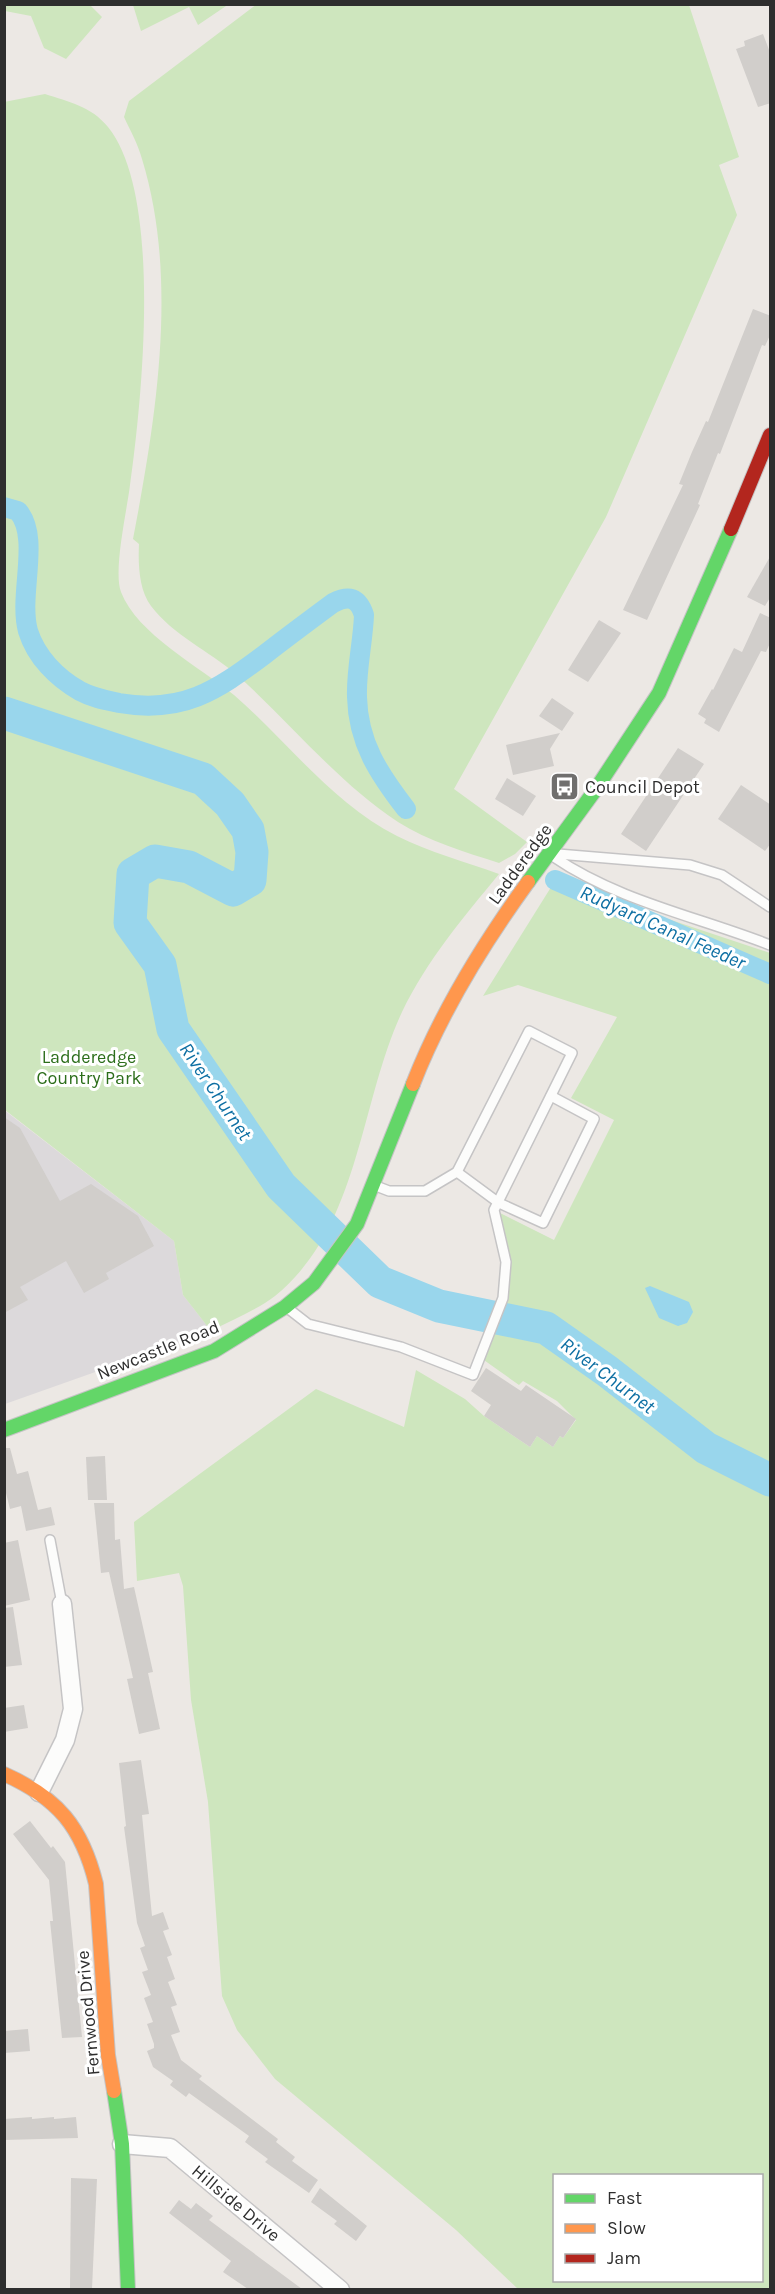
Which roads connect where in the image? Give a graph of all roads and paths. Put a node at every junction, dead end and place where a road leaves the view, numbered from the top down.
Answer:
1 (771, 435) edge
2 (549, 854) junction
3 (771, 907) edge
4 (771, 945) edge
5 (551, 1096) junction
6 (457, 1172) junction
7 (373, 1185) junction
8 (496, 1206) junction
9 (314, 1283) joint
10 (285, 1307) junction
11 (4, 1430) edge
12 (50, 1540) dead end
13 (62, 1604) joint
14 (4, 1774) edge
15 (39, 1792) junction
16 (122, 2144) junction
17 (128, 2289) edge
18 (340, 2289) edge

1 - 2 main road, Ladderedge
2 - 3 lane
2 - 4 lane
2 - 7 main road, Ladderedge
5 - 6 lane
5 - 8 lane
5 - 8 lane
6 - 7 lane
6 - 8 lane
7 - 9 main road, Ladderedge
8 - 10 lane
9 - 10 main road, Newcastle Road
10 - 11 main road, Newcastle Road
12 - 13 lane
13 - 15 street
14 - 15 main road, Fernwood Drive
15 - 16 main road, Fernwood Drive
16 - 17 main road, Fernwood Drive
16 - 18 street, Hillside Drive

